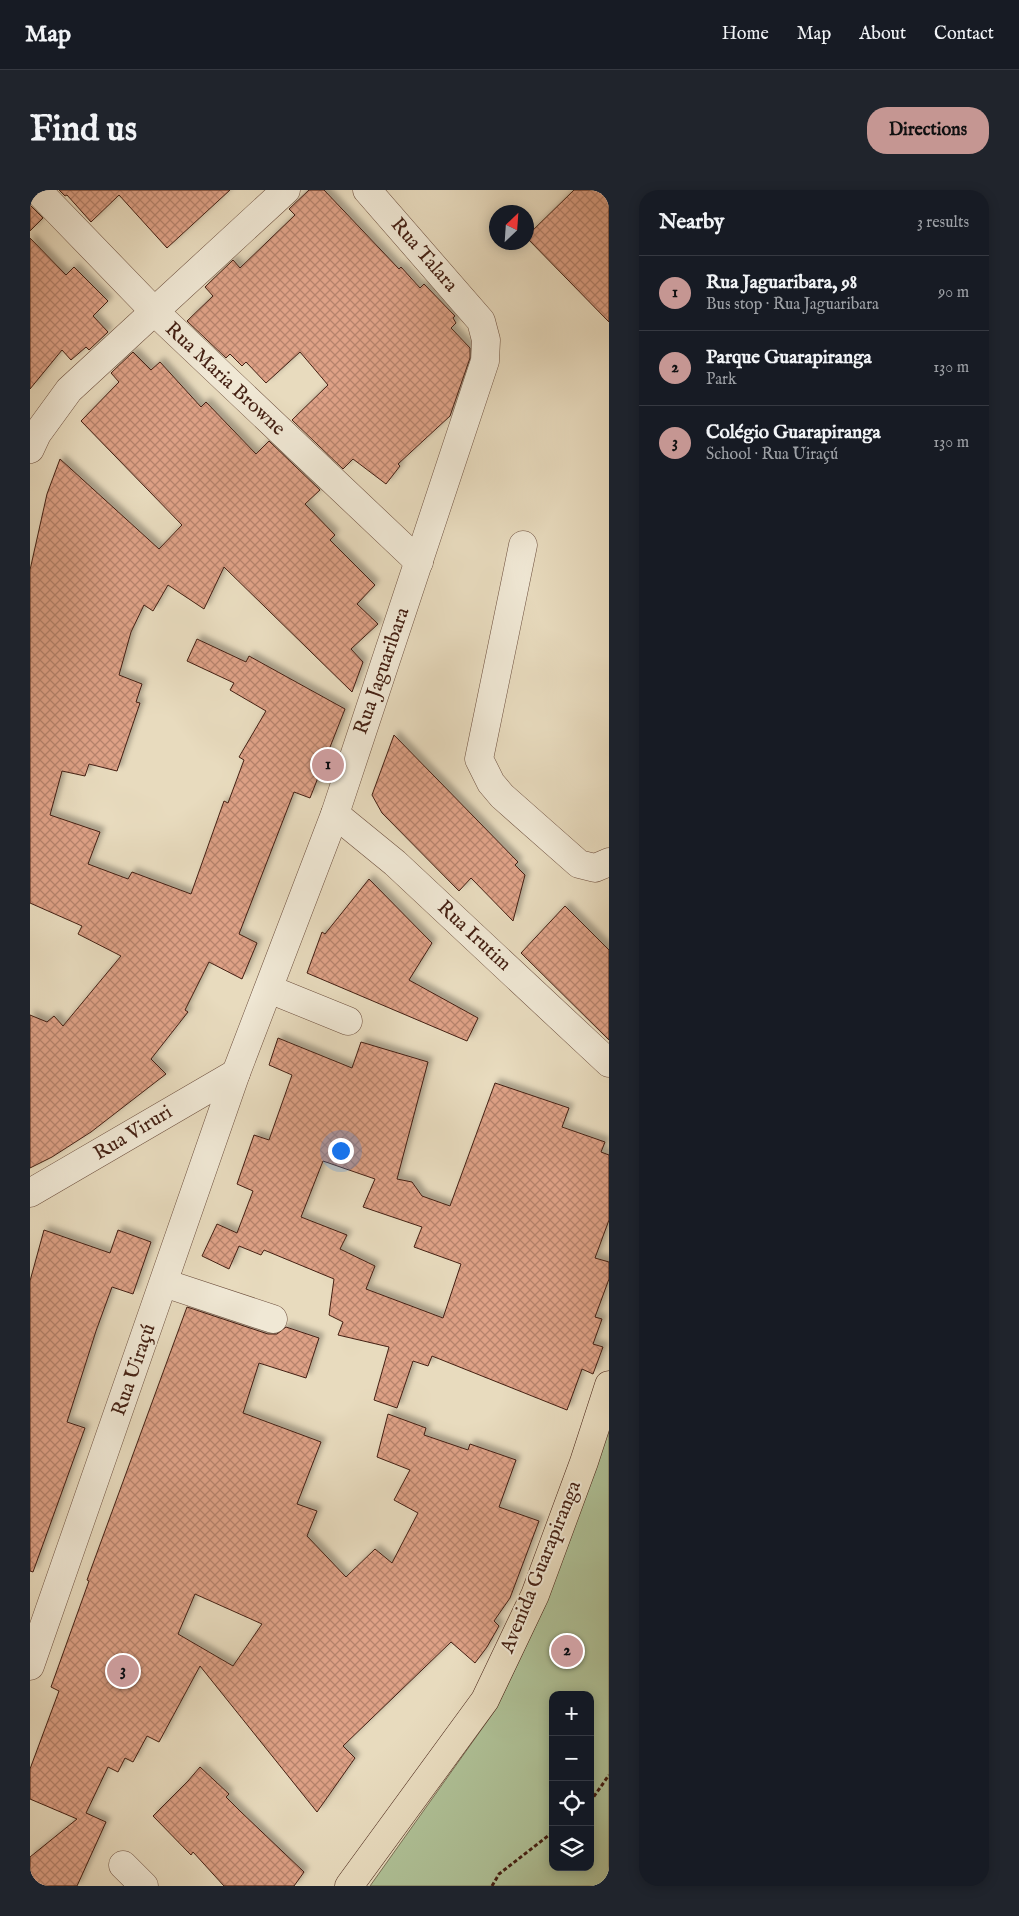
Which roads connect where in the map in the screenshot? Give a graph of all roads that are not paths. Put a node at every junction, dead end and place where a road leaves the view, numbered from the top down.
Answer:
1 (37, 190) edge
2 (286, 190) edge
3 (367, 190) edge
4 (155, 312) junction
5 (480, 321) joint
6 (30, 449) edge
7 (523, 545) dead end
8 (419, 562) junction
9 (335, 814) junction
10 (609, 862) edge
11 (269, 989) junction
12 (348, 1021) dead end
13 (609, 1064) edge
14 (236, 1073) junction
15 (30, 1193) edge
16 (164, 1283) junction
17 (273, 1319) dead end
18 (609, 1385) edge
19 (37, 1628) edge
20 (30, 1666) edge
21 (123, 1865) dead end
22 (144, 1886) edge
23 (349, 1886) edge

1 - 4 street, Rua Maria Browne
2 - 4 street
3 - 5 street, Rua Talara
4 - 6 street
4 - 8 street, Rua Maria Browne
5 - 8 street, Rua Jaguaribara
7 - 10 street
8 - 9 street, Rua Jaguaribara
9 - 11 street, Rua Jaguaribara
9 - 13 street, Rua Irutim
11 - 12 street
11 - 14 street, Rua Jaguaribara
14 - 15 street, Rua Viruri
14 - 16 street, Rua Uiraçú
16 - 17 street
16 - 19 street, Rua Uiraçú
18 - 23 main road, Avenida Guarapiranga
19 - 20 street, Rua Uiraçú
21 - 22 street

